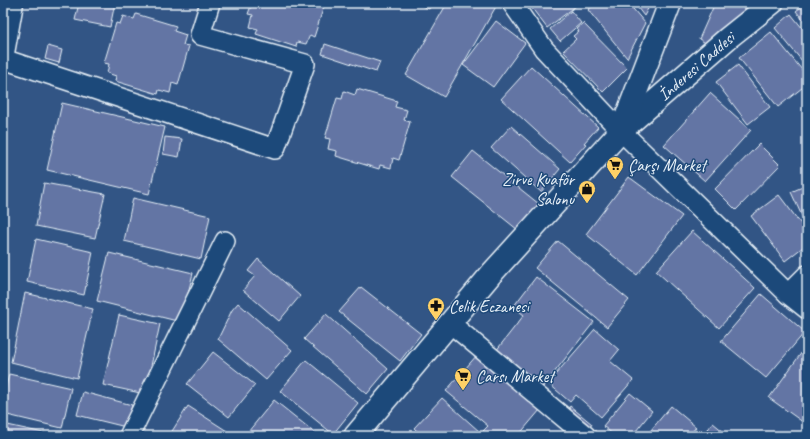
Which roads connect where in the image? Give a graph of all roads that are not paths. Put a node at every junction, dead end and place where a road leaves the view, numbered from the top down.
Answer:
1 (12, 3) edge
2 (210, 3) edge
3 (512, 3) edge
4 (670, 3) edge
5 (772, 3) edge
6 (3, 53) edge
7 (3, 59) edge
8 (621, 131) junction
9 (225, 241) dead end
10 (807, 275) edge
11 (788, 294) junction
12 (807, 309) edge
13 (450, 323) junction
14 (129, 436) edge
15 (355, 436) edge
16 (586, 436) edge

1 - 6 main road
2 - 7 street
3 - 8 street
4 - 8 main road
5 - 8 main road, İnderesi Caddesi
8 - 11 street
8 - 13 main road
9 - 14 street
10 - 11 street
11 - 12 street
13 - 15 main road
13 - 16 street

